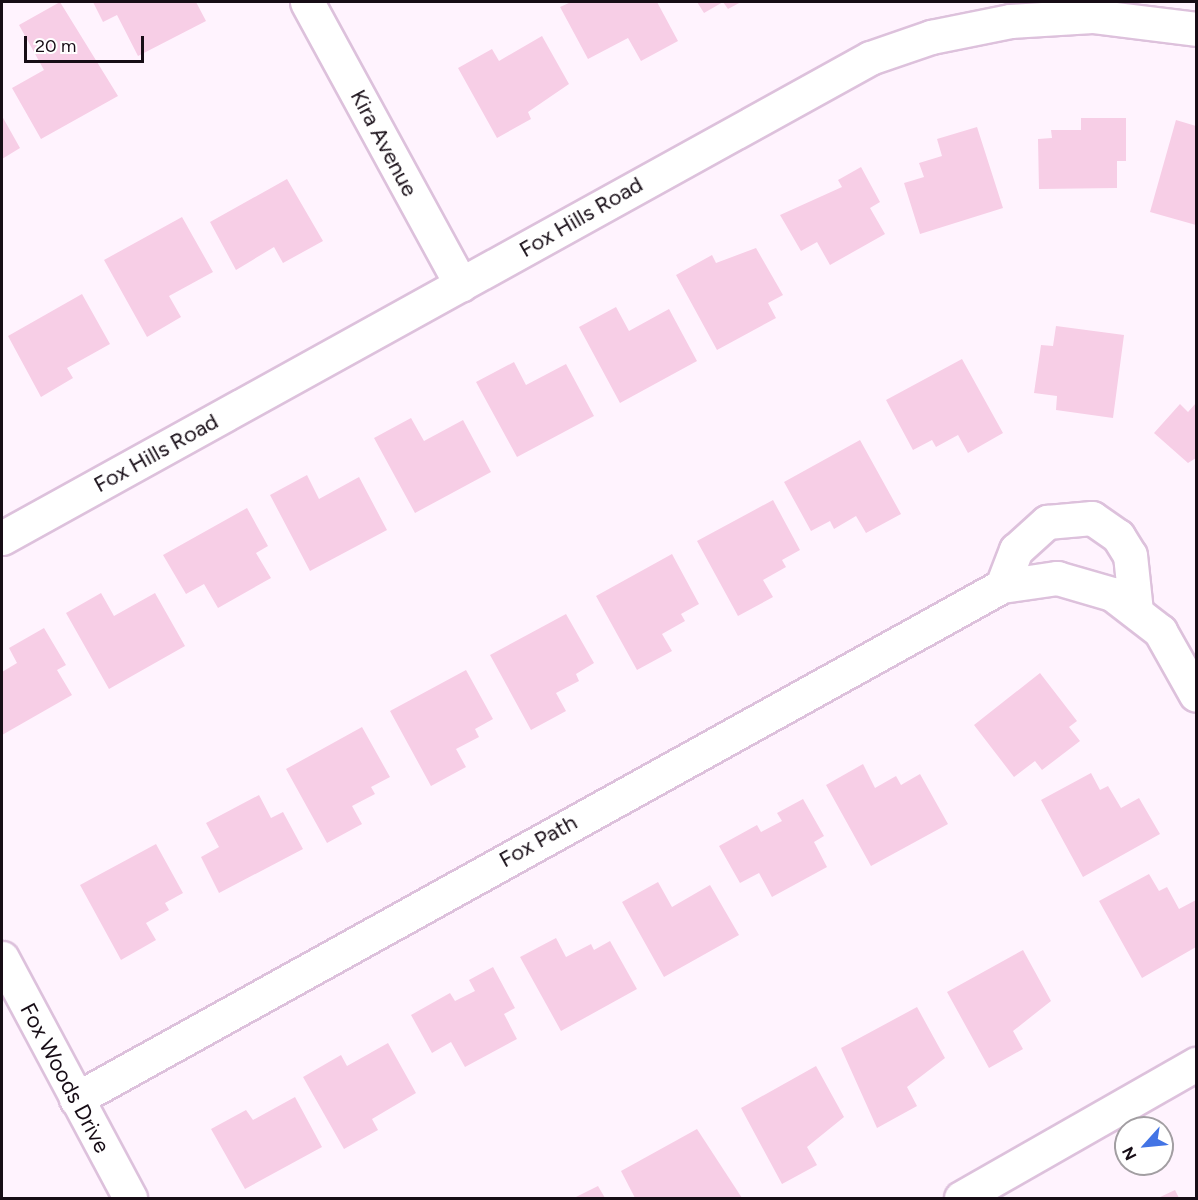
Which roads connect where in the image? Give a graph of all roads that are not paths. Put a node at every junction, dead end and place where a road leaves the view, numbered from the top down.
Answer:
1 (307, 2) edge
2 (1197, 30) edge
3 (461, 285) junction
4 (2, 538) edge
5 (1002, 586) junction
6 (1136, 611) junction
7 (1197, 695) edge
8 (2, 958) edge
9 (1197, 1064) edge
10 (76, 1099) junction
11 (130, 1198) edge
12 (961, 1198) edge

1 - 3 street, Kira Avenue
2 - 3 street, Fox Hills Road
3 - 4 street, Fox Hills Road
5 - 6 street, Fox Path
5 - 6 street
5 - 10 street, Fox Path
6 - 7 street, Fox Path
8 - 10 street, Fox Woods Drive
9 - 12 street
10 - 11 street, Fox Woods Drive

